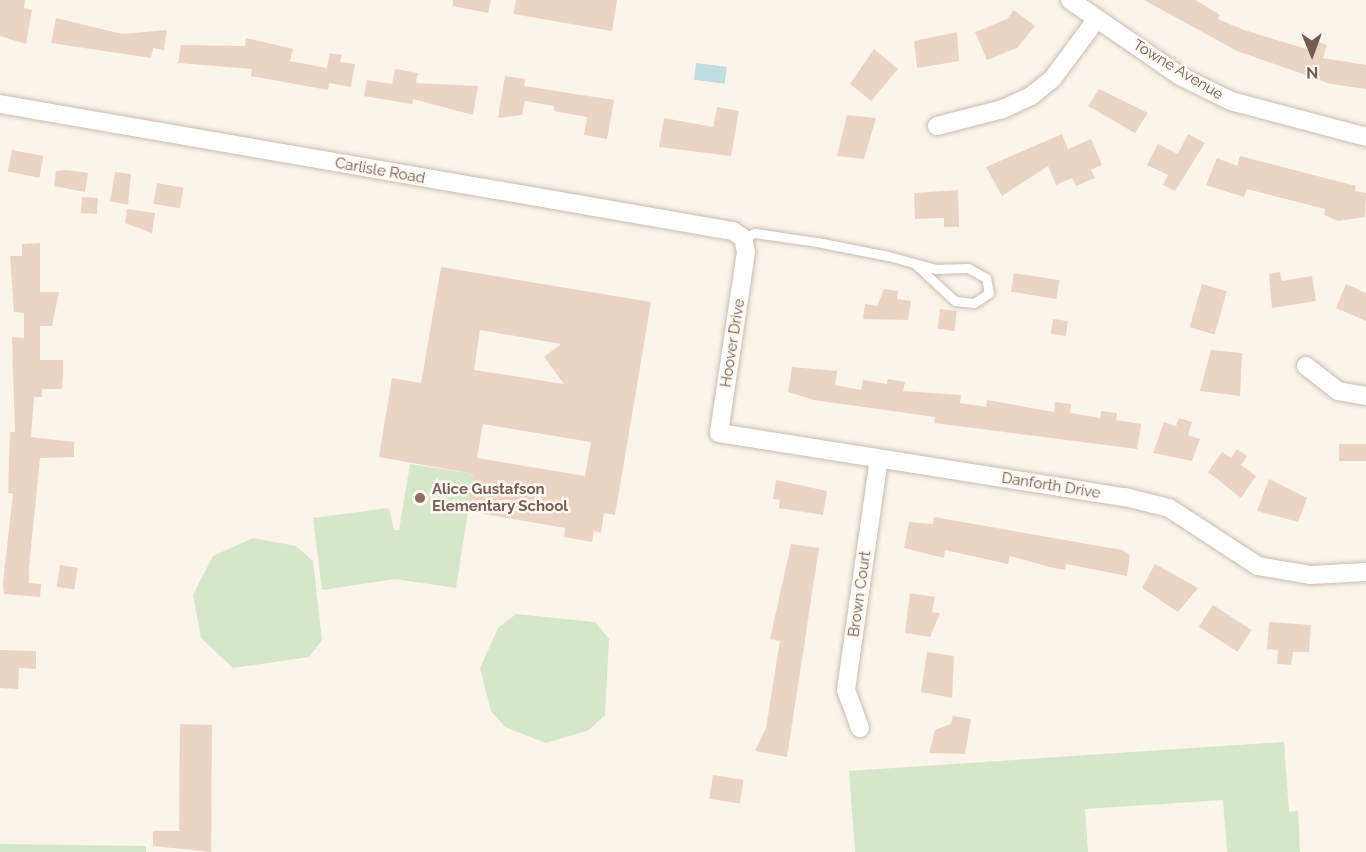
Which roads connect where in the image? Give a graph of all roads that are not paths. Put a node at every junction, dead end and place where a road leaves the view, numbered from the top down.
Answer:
1 (1070, 0) edge
2 (1096, 20) junction
3 (0, 104) edge
4 (937, 126) dead end
5 (1366, 137) edge
6 (745, 245) junction
7 (915, 264) junction
8 (1306, 366) dead end
9 (1366, 396) edge
10 (719, 433) joint
11 (879, 459) junction
12 (1366, 572) edge
13 (860, 728) dead end

1 - 2 street, Towne Avenue
2 - 4 street
2 - 5 street, Towne Avenue
3 - 6 street, Carlisle Road
6 - 7 lane
6 - 10 street, Hoover Drive
7 - 7 lane
8 - 9 street
10 - 11 street, Danforth Drive
11 - 12 street, Danforth Drive
11 - 13 street, Brown Court

